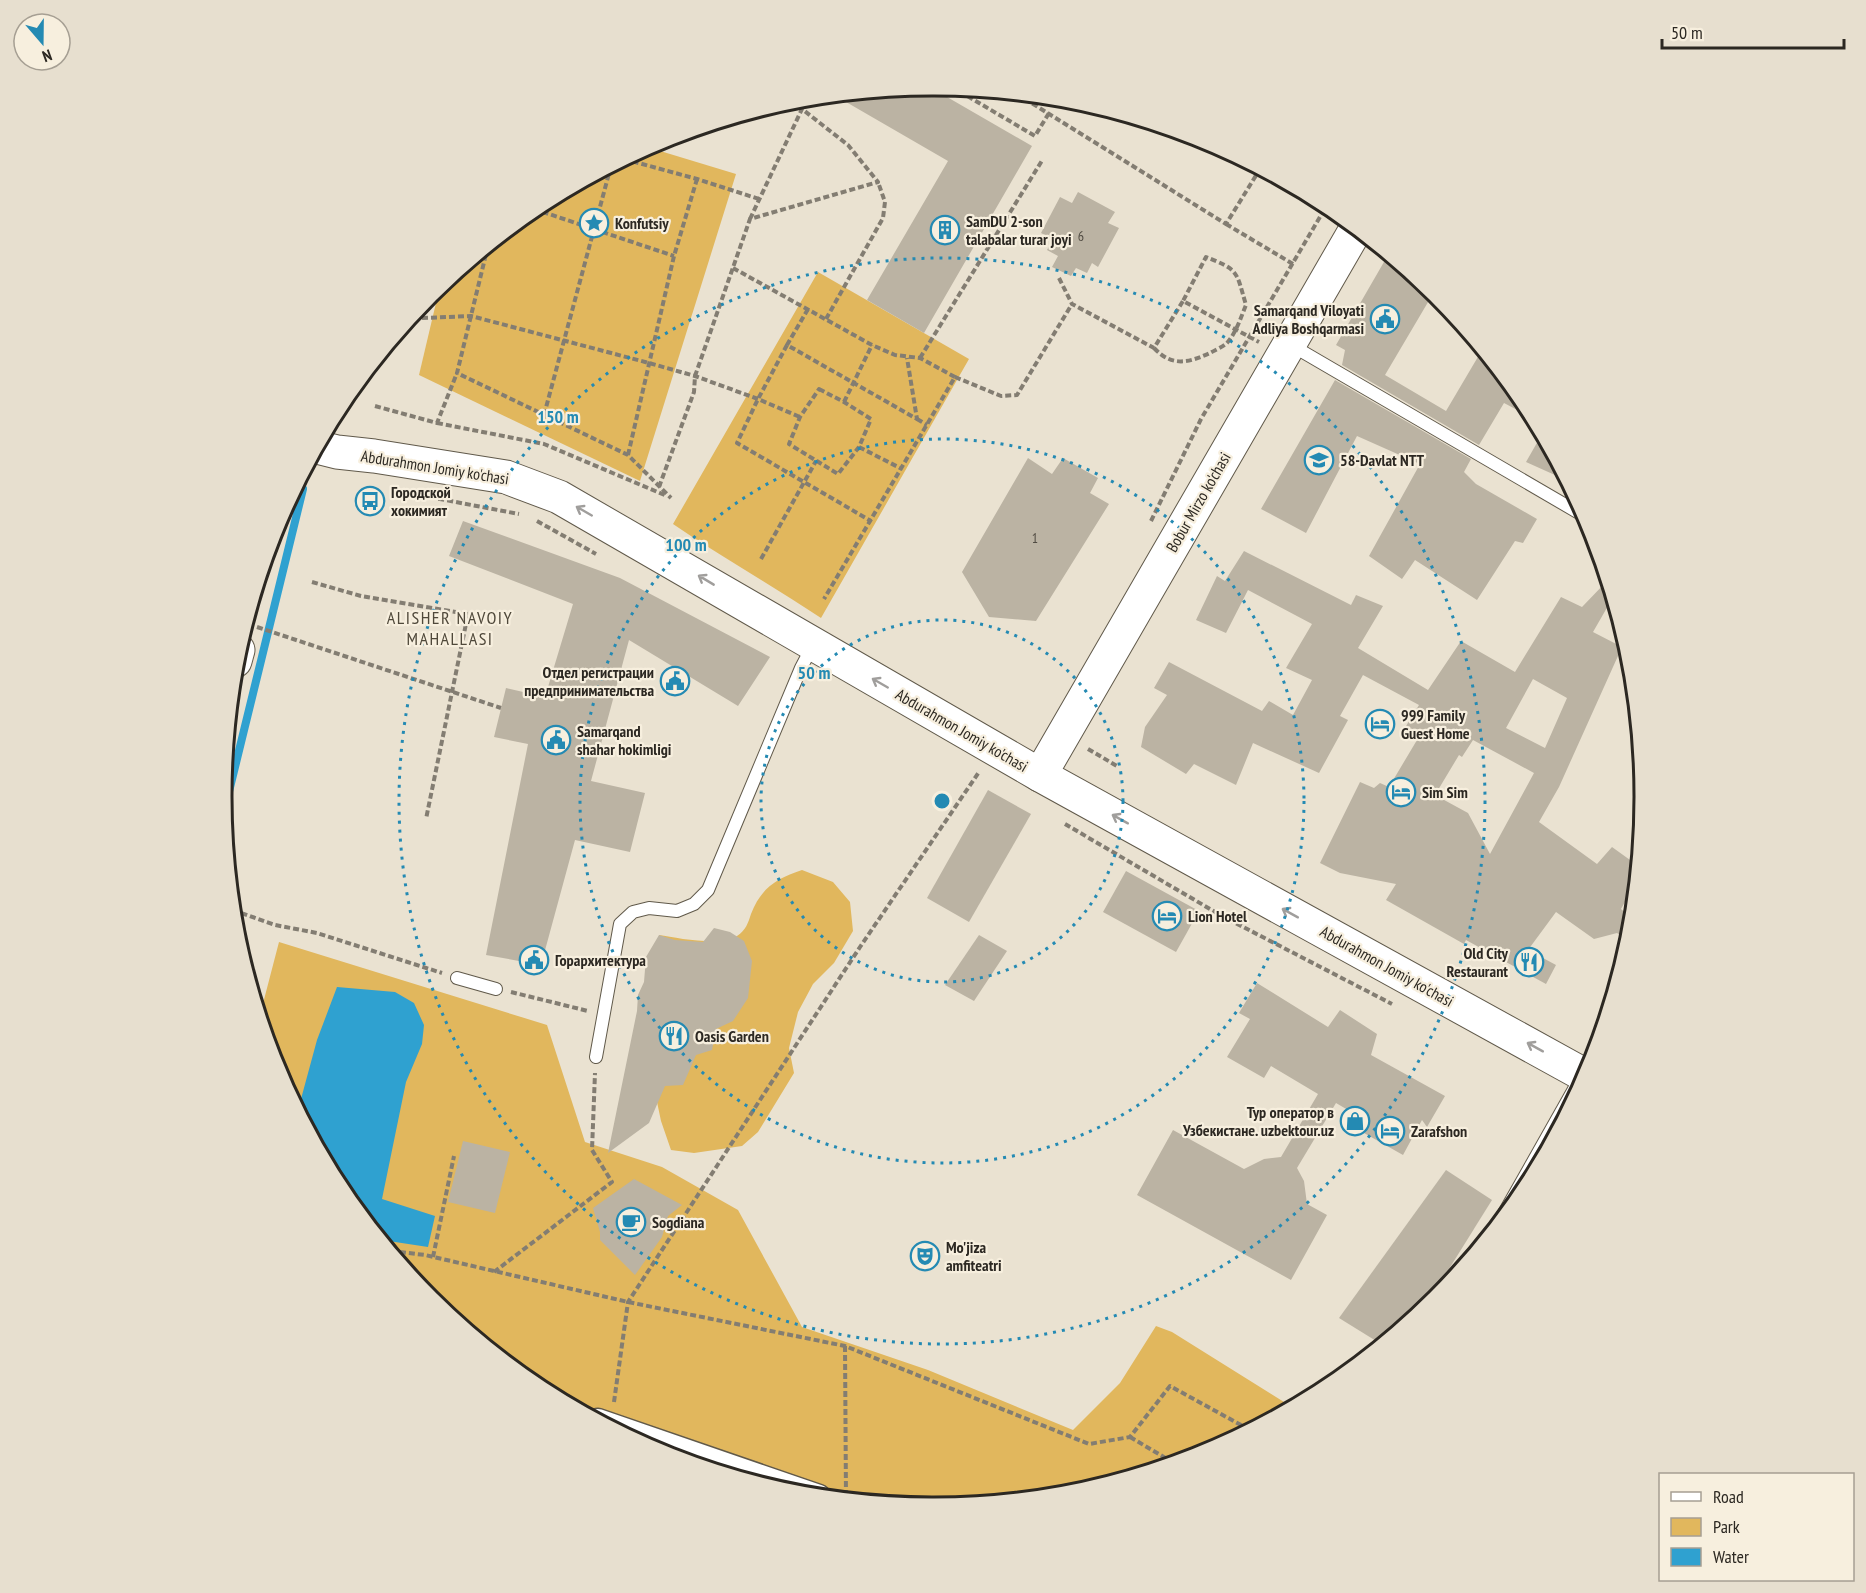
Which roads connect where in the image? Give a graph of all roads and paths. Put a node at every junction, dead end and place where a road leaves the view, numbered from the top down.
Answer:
1 (969, 97) edge
2 (1033, 103) edge
3 (802, 109) joint
4 (1049, 113) junction
5 (1043, 159) dead end
6 (636, 162) edge
7 (1256, 175) edge
8 (608, 176) edge
9 (697, 179) junction
10 (878, 182) junction
11 (759, 199) junction
12 (546, 213) edge
13 (1322, 214) edge
14 (750, 219) junction
15 (1226, 224) junction
16 (594, 229) junction
17 (1352, 236) edge
18 (674, 255) junction
19 (485, 259) edge
20 (1293, 264) junction
21 (733, 268) junction
22 (1059, 278) dead end
23 (1184, 302) junction
24 (1072, 304) junction
25 (808, 309) junction
26 (471, 316) junction
27 (422, 318) dead end
28 (826, 319) junction
29 (1235, 329) junction
30 (1250, 337) junction
31 (564, 341) junction
32 (787, 345) junction
33 (872, 345) junction
34 (1154, 348) junction
35 (1286, 350) junction
36 (907, 358) junction
37 (920, 358) junction
38 (649, 363) junction
39 (457, 373) junction
40 (695, 376) junction
41 (955, 377) junction
42 (854, 382) junction
43 (758, 399) junction
44 (844, 402) junction
45 (375, 406) dead end
46 (544, 415) junction
47 (800, 417) junction
48 (917, 419) junction
49 (437, 423) junction
50 (927, 425) junction
51 (859, 447) junction
52 (325, 449) edge
53 (628, 455) junction
54 (816, 461) junction
55 (902, 469) junction
56 (803, 482) junction
57 (659, 487) junction
58 (1571, 509) edge
59 (871, 521) junction
60 (1149, 525) dead end
61 (761, 559) dead end
62 (312, 582) dead end
63 (824, 599) dead end
64 (251, 639) edge
65 (814, 644) junction
66 (452, 691) junction
67 (501, 708) dead end
68 (1087, 748) dead end
69 (994, 749) junction
70 (1117, 766) dead end
71 (1040, 775) junction
72 (426, 819) dead end
73 (242, 913) edge
74 (457, 978) joint
75 (496, 989) joint
76 (603, 1015) junction
77 (596, 1057) joint
78 (1577, 1071) edge
79 (454, 1156) dead end
80 (401, 1252) edge
81 (433, 1257) junction
82 (494, 1272) junction
83 (628, 1302) junction
84 (845, 1346) junction
85 (606, 1416) edge
86 (1242, 1426) edge
87 (1130, 1437) junction
88 (653, 1439) edge
89 (1165, 1458) edge
90 (754, 1473) edge
91 (846, 1491) edge

1 - 4 path
2 - 4 path
3 - 10 path
3 - 11 path
4 - 15 path
5 - 37 path
6 - 9 path
7 - 15 path
8 - 16 path
9 - 11 path
9 - 18 path
10 - 14 path
10 - 28 path
11 - 14 path
12 - 16 path
13 - 20 path
14 - 21 path
15 - 20 path
16 - 18 path
16 - 31 path
17 - 35 main road, Bobur Mirzo ko'chasi
18 - 38 path
19 - 26 path
20 - 30 path
21 - 25 path
21 - 40 path
22 - 24 path
23 - 29 path
23 - 29 path
23 - 34 path
24 - 34 path
24 - 41 path
25 - 28 path
25 - 32 path
26 - 27 path
26 - 31 path
26 - 39 path
28 - 33 path
29 - 30 path
29 - 34 path
30 - 35 path
30 - 60 path
31 - 38 path
31 - 46 path
32 - 42 path
32 - 43 path
33 - 36 path
33 - 42 path
35 - 58 lane
35 - 71 main road, Bobur Mirzo ko'chasi
36 - 37 path
36 - 48 path
37 - 41 path
38 - 40 path
38 - 53 path
39 - 46 path
39 - 49 path
40 - 43 path
40 - 57 path
41 - 50 path
42 - 44 path
42 - 48 path
43 - 47 path
43 - 56 path
44 - 47 path
44 - 51 path
45 - 49 path
46 - 53 path
47 - 54 path
48 - 50 path
49 - 57 path
50 - 55 path
51 - 54 path
51 - 55 path
65 -> 52 main road, Abdurahmon Jomiy ko'chasi
53 - 57 path
54 - 56 path
55 - 59 path
56 - 59 path
56 - 61 path
59 - 63 path
62 - 66 path
64 - 66 path
69 -> 65 main road, Abdurahmon Jomiy ko'chasi
65 - 76 lane
66 - 67 path
66 - 72 path
68 - 70 path
69 - 71 main road, Abdurahmon Jomiy ko'chasi
69 - 83 path
78 -> 71 main road, Abdurahmon Jomiy ko'chasi
73 - 74 path
74 - 75 lane
75 - 76 path
76 - 77 lane
77 - 82 path
79 - 81 path
80 - 81 path
81 - 82 path
82 - 83 path
83 - 84 path
83 - 85 path
84 - 87 path
84 - 91 path
86 - 87 path
87 - 89 path
88 - 90 street

